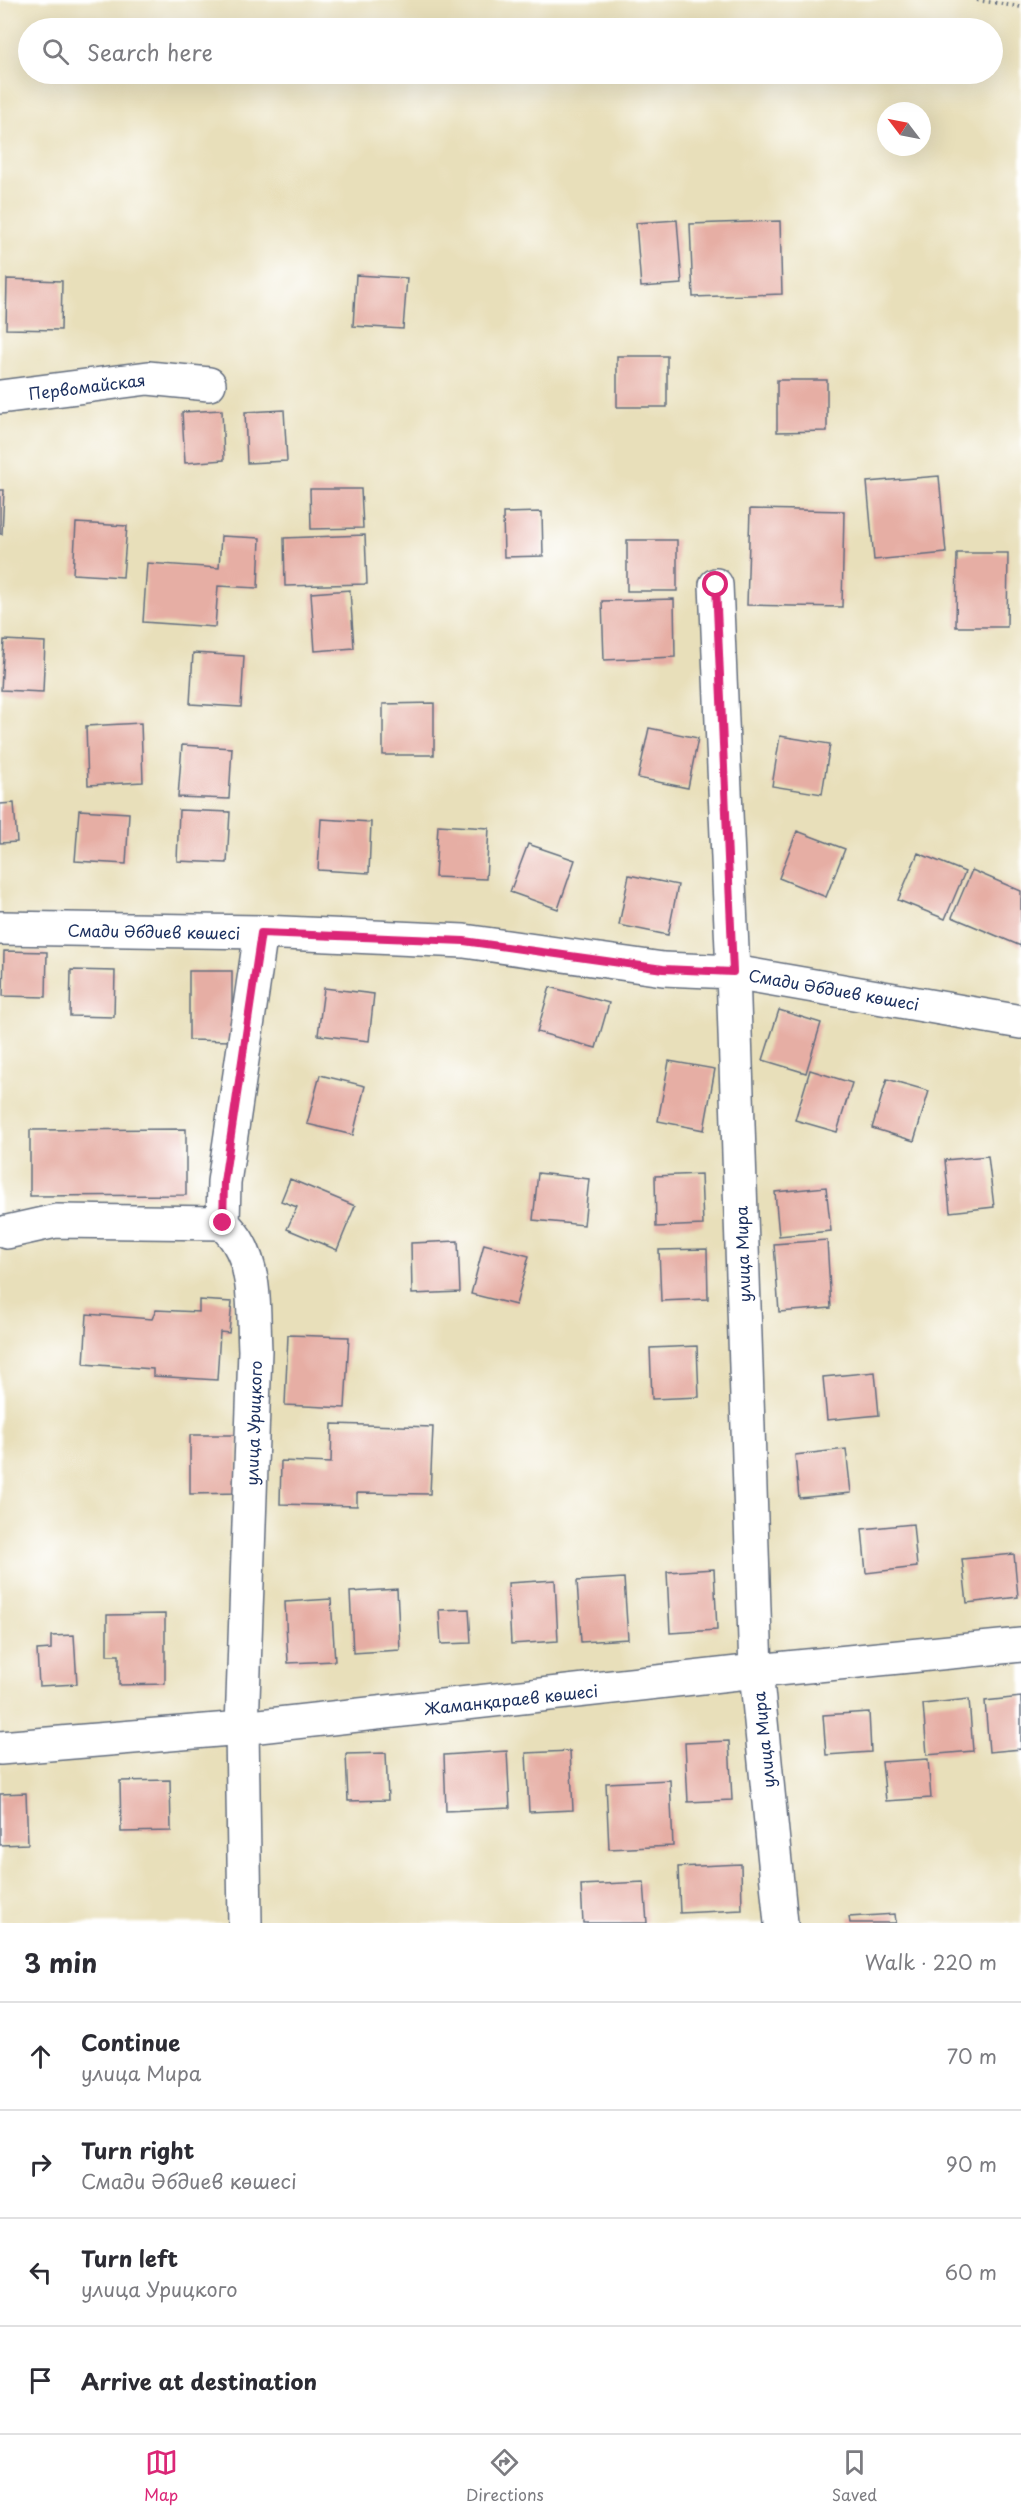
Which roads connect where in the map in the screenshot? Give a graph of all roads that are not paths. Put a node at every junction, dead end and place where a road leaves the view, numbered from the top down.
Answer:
1 (209, 384) dead end
2 (0, 397) edge
3 (716, 585) dead end
4 (0, 928) edge
5 (261, 933) junction
6 (733, 972) junction
7 (1021, 1022) edge
8 (223, 1223) junction
9 (7, 1232) dead end
10 (1021, 1645) edge
11 (756, 1671) junction
12 (242, 1728) junction
13 (0, 1748) edge
14 (245, 1923) edge
15 (781, 1923) edge

1 - 2 street, Первомайская
3 - 6 street, улица Мира
4 - 5 street, Смади Әбдиев көшесі
5 - 6 street, Смади Әбдиев көшесі
5 - 8 street
6 - 7 street, Смади Әбдиев көшесі
6 - 11 street, улица Мира
8 - 9 street
8 - 12 street, улица Урицкого
10 - 11 street, Жаманқараев көшесі
11 - 12 street, Жаманқараев көшесі
11 - 15 street, улица Мира
12 - 13 street, Жаманқараев көшесі
12 - 14 street, улица Урицкого

